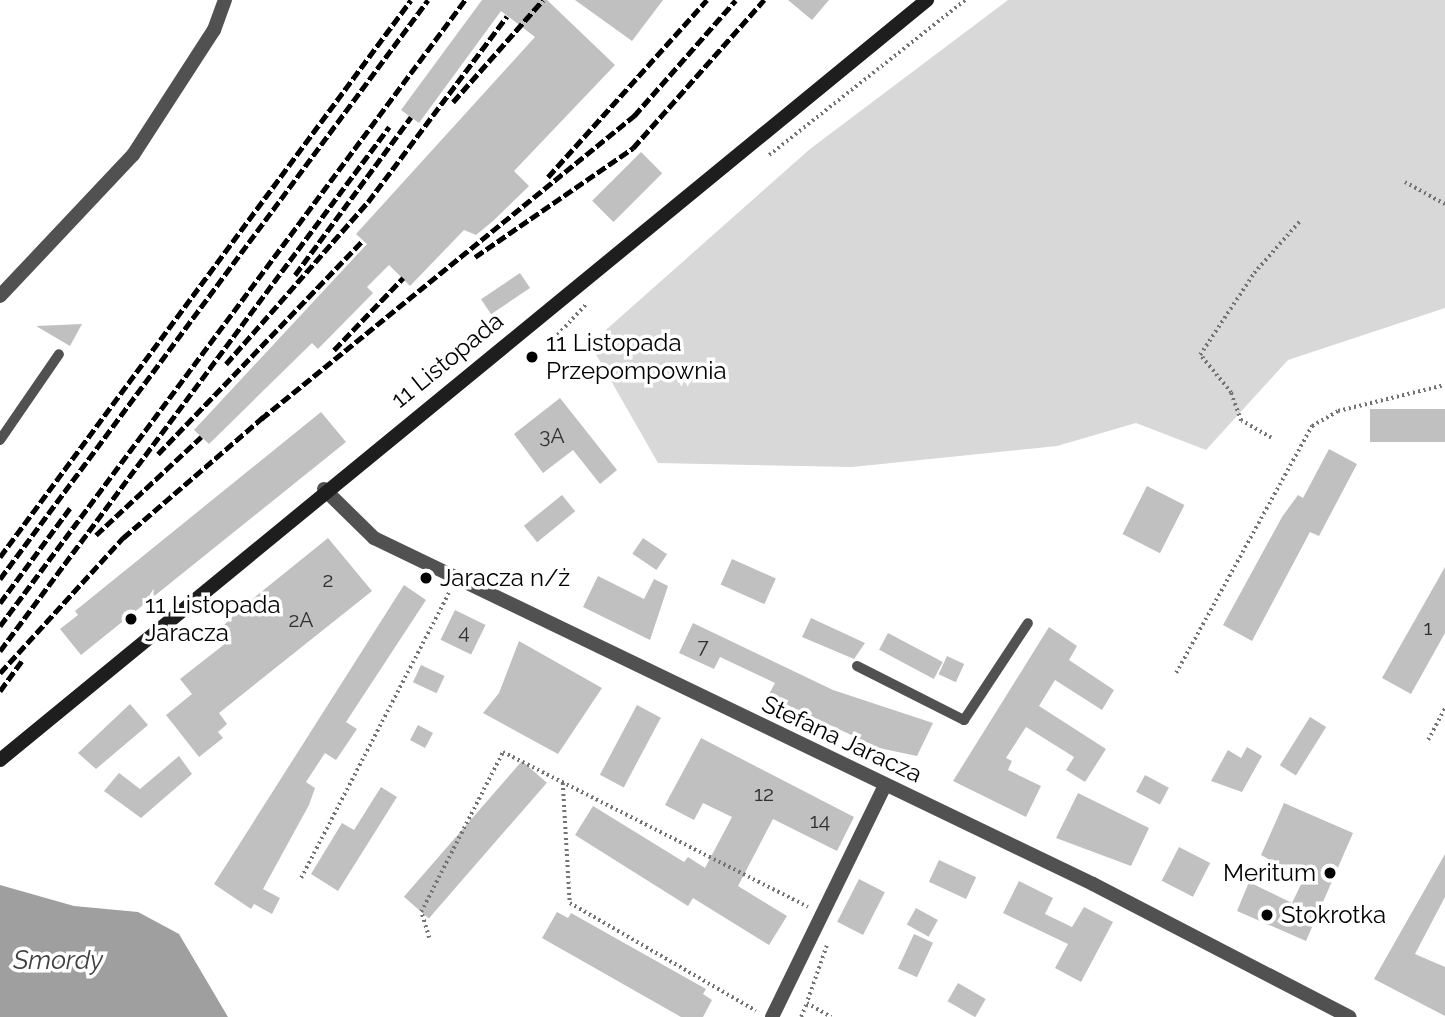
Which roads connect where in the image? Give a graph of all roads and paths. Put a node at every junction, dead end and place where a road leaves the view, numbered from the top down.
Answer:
1 (225, 0) edge
2 (927, 0) edge
3 (965, 0) edge
4 (757, 164) dead end
5 (1405, 182) dead end
6 (1445, 204) edge
7 (1300, 221) dead end
8 (0, 296) edge
9 (593, 296) dead end
10 (550, 343) dead end
11 (59, 354) dead end
12 (1445, 385) edge
13 (1271, 438) dead end
14 (0, 440) edge
15 (324, 489) junction
16 (450, 591) dead end
17 (1028, 623) dead end
18 (857, 666) dead end
19 (1176, 673) dead end
20 (1445, 708) edge
21 (1428, 740) dead end
22 (0, 760) edge
23 (563, 783) junction
24 (885, 785) junction
25 (301, 878) dead end
26 (822, 914) junction
27 (429, 939) dead end
28 (827, 941) dead end
29 (807, 1003) junction
30 (769, 1017) edge
31 (801, 1017) edge
32 (831, 1017) edge
33 (1350, 1017) edge

1 - 8 street
2 - 15 main road, 11 Listopada
3 - 4 path
5 - 6 path
7 - 13 path
9 - 10 path
11 - 14 lane
12 - 19 path
15 - 22 main road, 11 Listopada
15 - 24 street, Stefana Jaracza
16 - 25 path
17 - 18 lane
20 - 21 path
23 - 26 path
23 - 27 path
23 - 30 path
24 - 26 street
24 - 33 street, Stefana Jaracza
26 - 30 street
28 - 29 path
29 - 31 path
29 - 32 path

